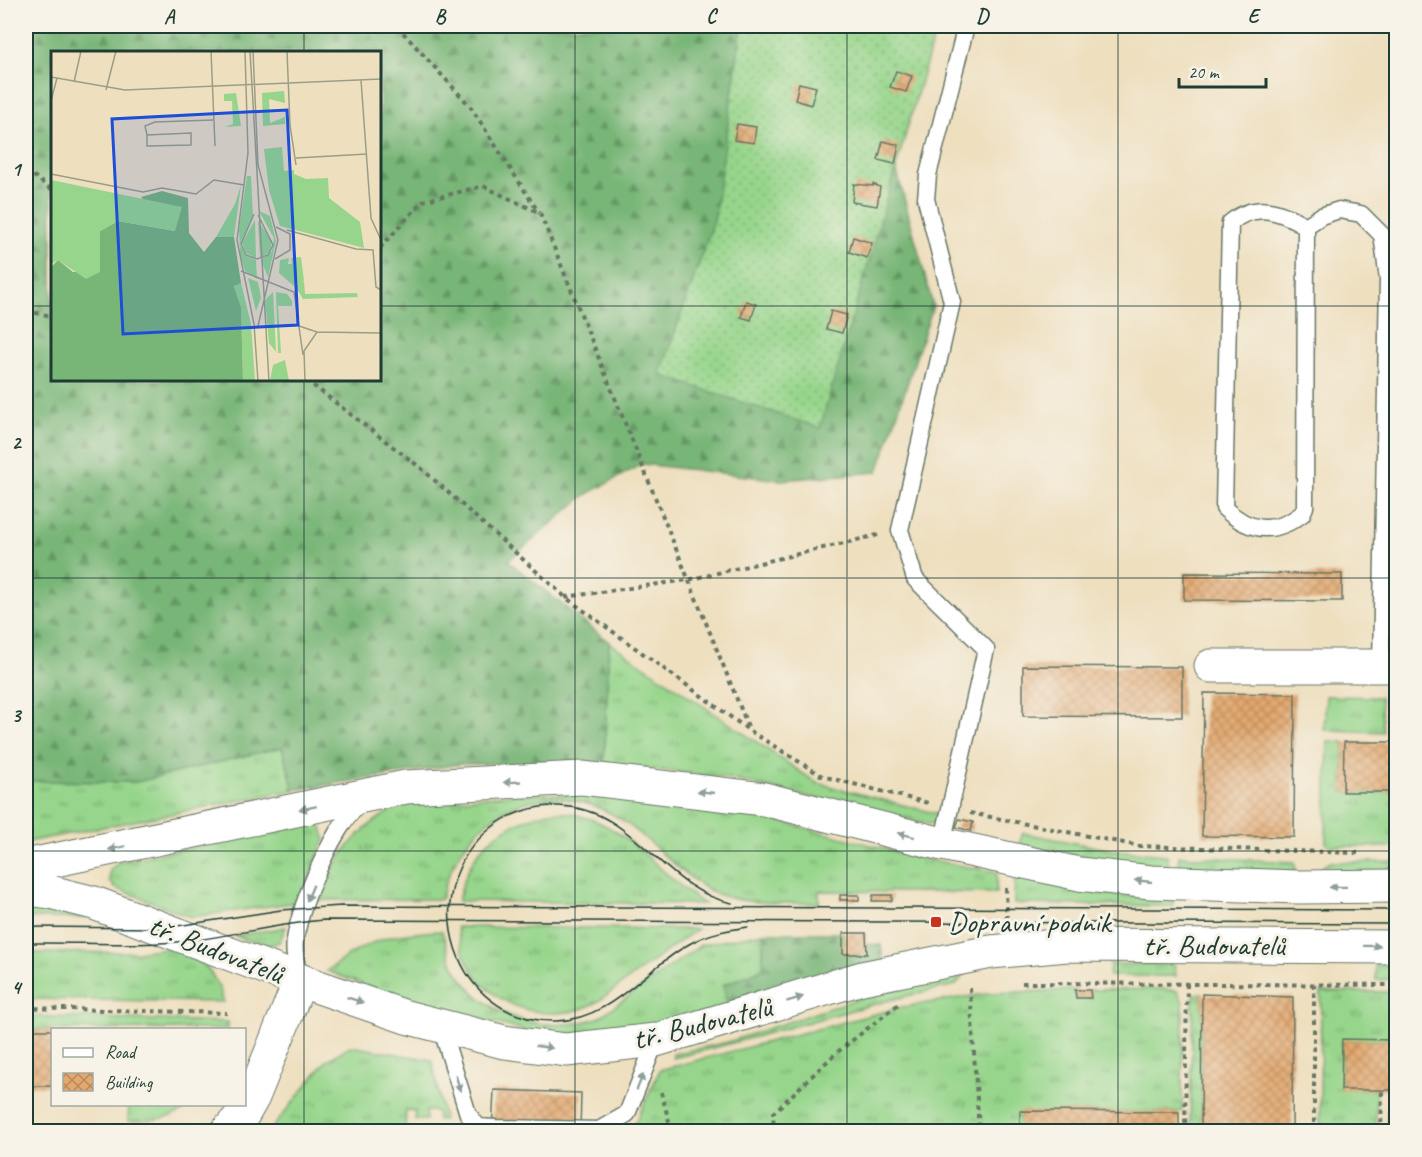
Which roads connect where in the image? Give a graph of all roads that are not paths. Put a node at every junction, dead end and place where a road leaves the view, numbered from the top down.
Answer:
1 (966, 26) edge
2 (1306, 226) junction
3 (1211, 666) dead end
4 (1389, 666) edge
5 (374, 793) junction
6 (942, 844) junction
7 (26, 866) edge
8 (1396, 886) edge
9 (26, 889) edge
10 (1396, 947) edge
11 (300, 981) junction
12 (441, 1026) junction
13 (656, 1040) junction
14 (627, 1114) junction
15 (227, 1131) edge
16 (621, 1131) edge

1 - 6 lane
2 - 2 lane
2 - 4 lane
3 - 4 street
6 -> 5 street, tř. Budovatelů
5 -> 7 street, tř. Budovatelů
5 -> 11 lane
8 -> 6 street, tř. Budovatelů
9 - 11 street, tř. Budovatelů
13 -> 10 street, tř. Budovatelů
11 -> 12 street, tř. Budovatelů
11 - 15 street
12 -> 13 street, tř. Budovatelů
12 -> 14 lane
14 -> 13 lane
14 - 16 lane

